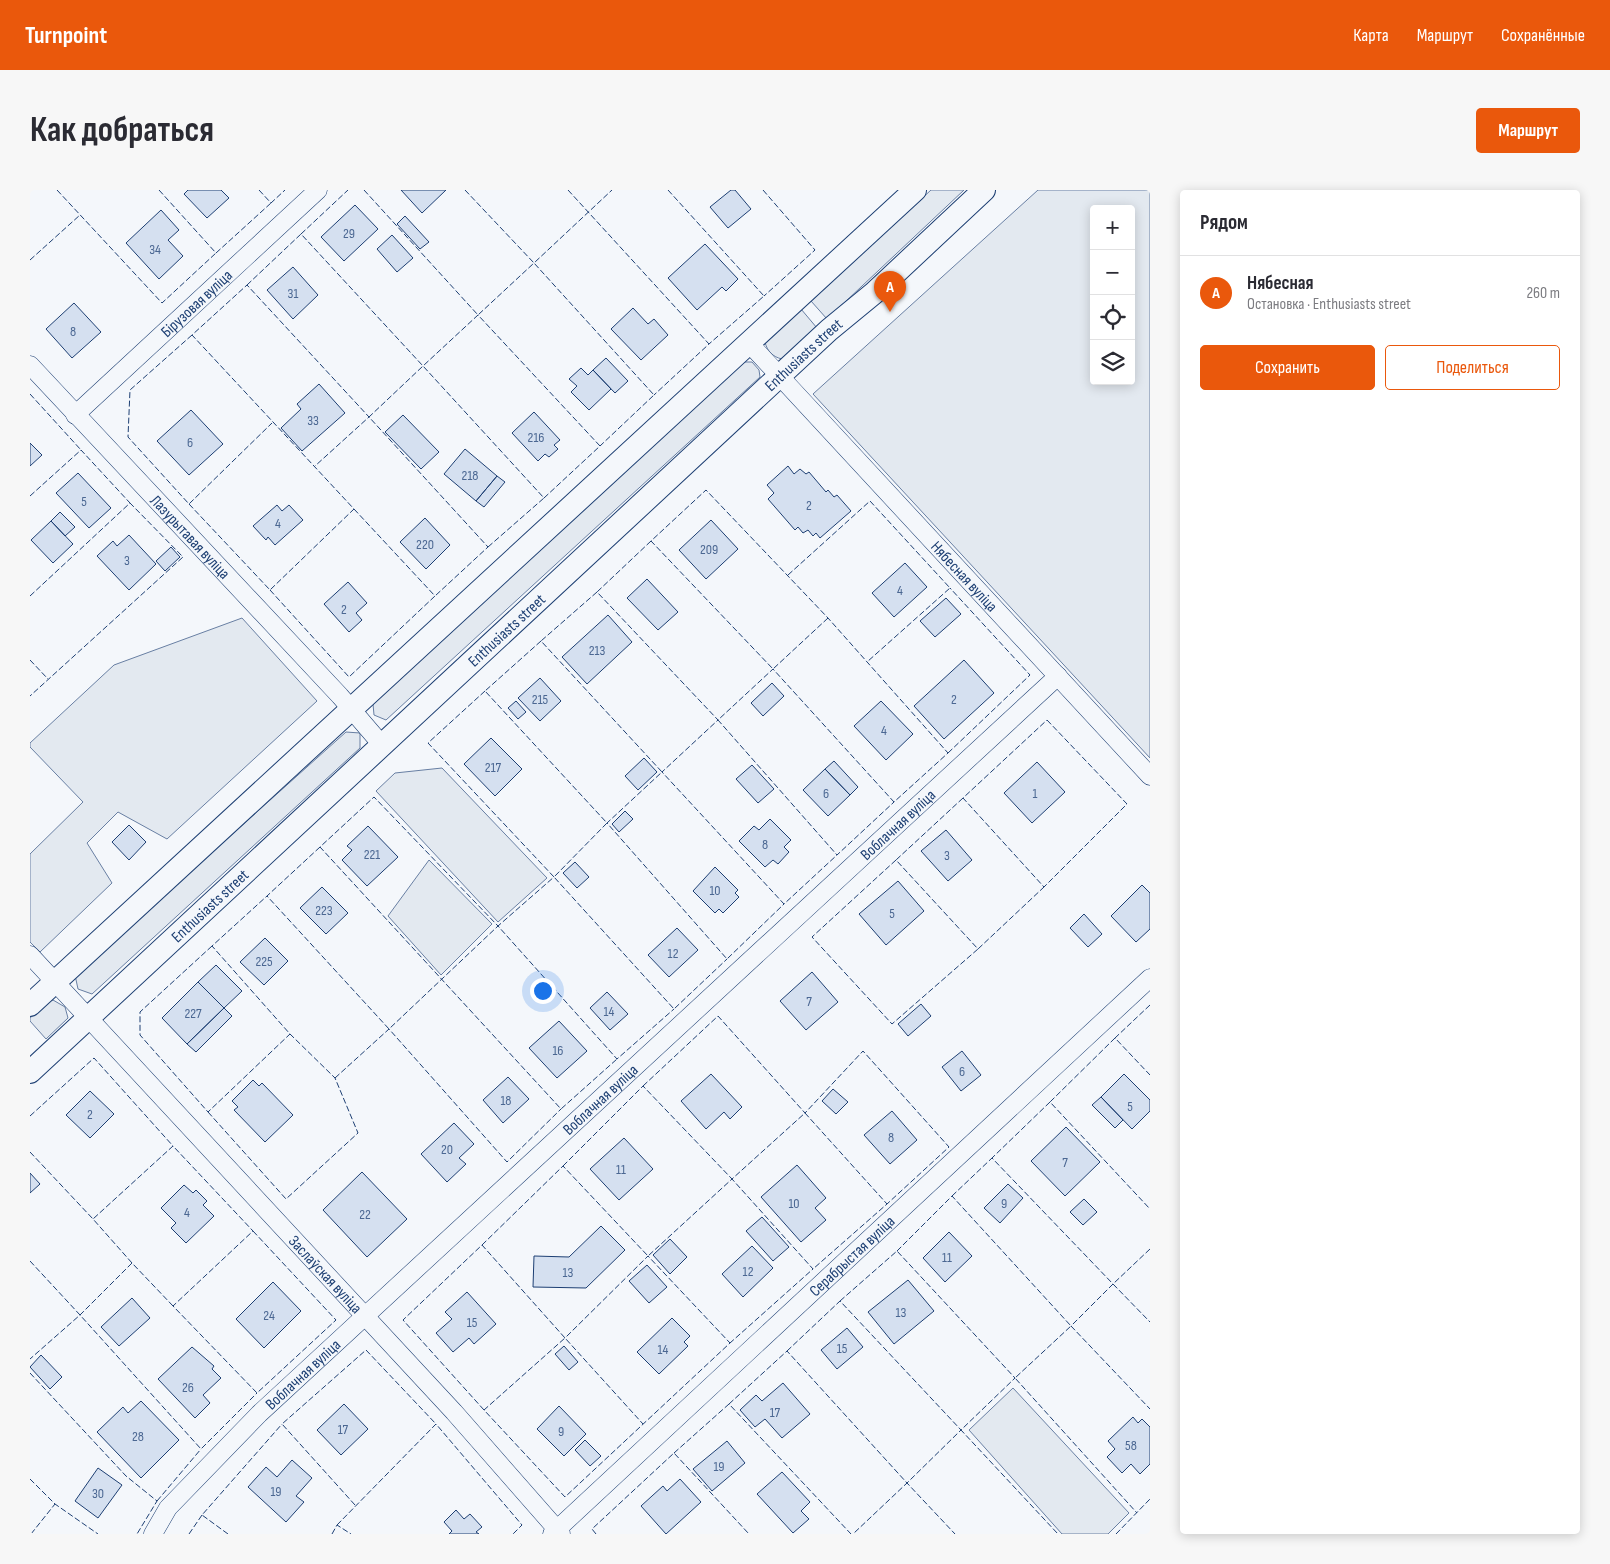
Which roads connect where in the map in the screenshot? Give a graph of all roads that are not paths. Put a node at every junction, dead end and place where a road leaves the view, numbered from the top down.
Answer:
1 (318, 190) edge
2 (916, 190) edge
3 (984, 190) edge
4 (748, 342) junction
5 (30, 365) edge
6 (780, 377) junction
7 (74, 415) junction
8 (1058, 676) junction
9 (351, 709) junction
10 (382, 745) junction
11 (1150, 776) edge
12 (30, 955) edge
13 (1150, 978) edge
14 (55, 980) junction
15 (30, 1005) edge
16 (89, 1017) junction
17 (30, 1072) edge
18 (366, 1318) junction
19 (557, 1532) edge
20 (153, 1534) edge

1 - 7 street, Бірузовая вуліца
2 - 4 street
3 - 6 street, Enthusiasts street
4 - 6 street, Нябесная вуліца
4 - 9 street
5 - 7 street, Лазурытавая вуліца
6 - 8 street, Нябесная вуліца
6 - 10 street, Enthusiasts street
7 - 9 street, Лазурытавая вуліца
8 - 11 street, Нябесная вуліца
8 - 18 street, Воблачная вуліца
9 - 10 street, Лазурытавая вуліца
9 - 14 street
10 - 16 street, Enthusiasts street
12 - 14 street, Заслаўская вуліца
13 - 19 street, Серабрыстая вуліца
14 - 15 street
14 - 16 street, Заслаўская вуліца
16 - 17 street, Enthusiasts street
16 - 18 street, Заслаўская вуліца
18 - 19 street, Заслаўская вуліца
18 - 20 street, Воблачная вуліца

